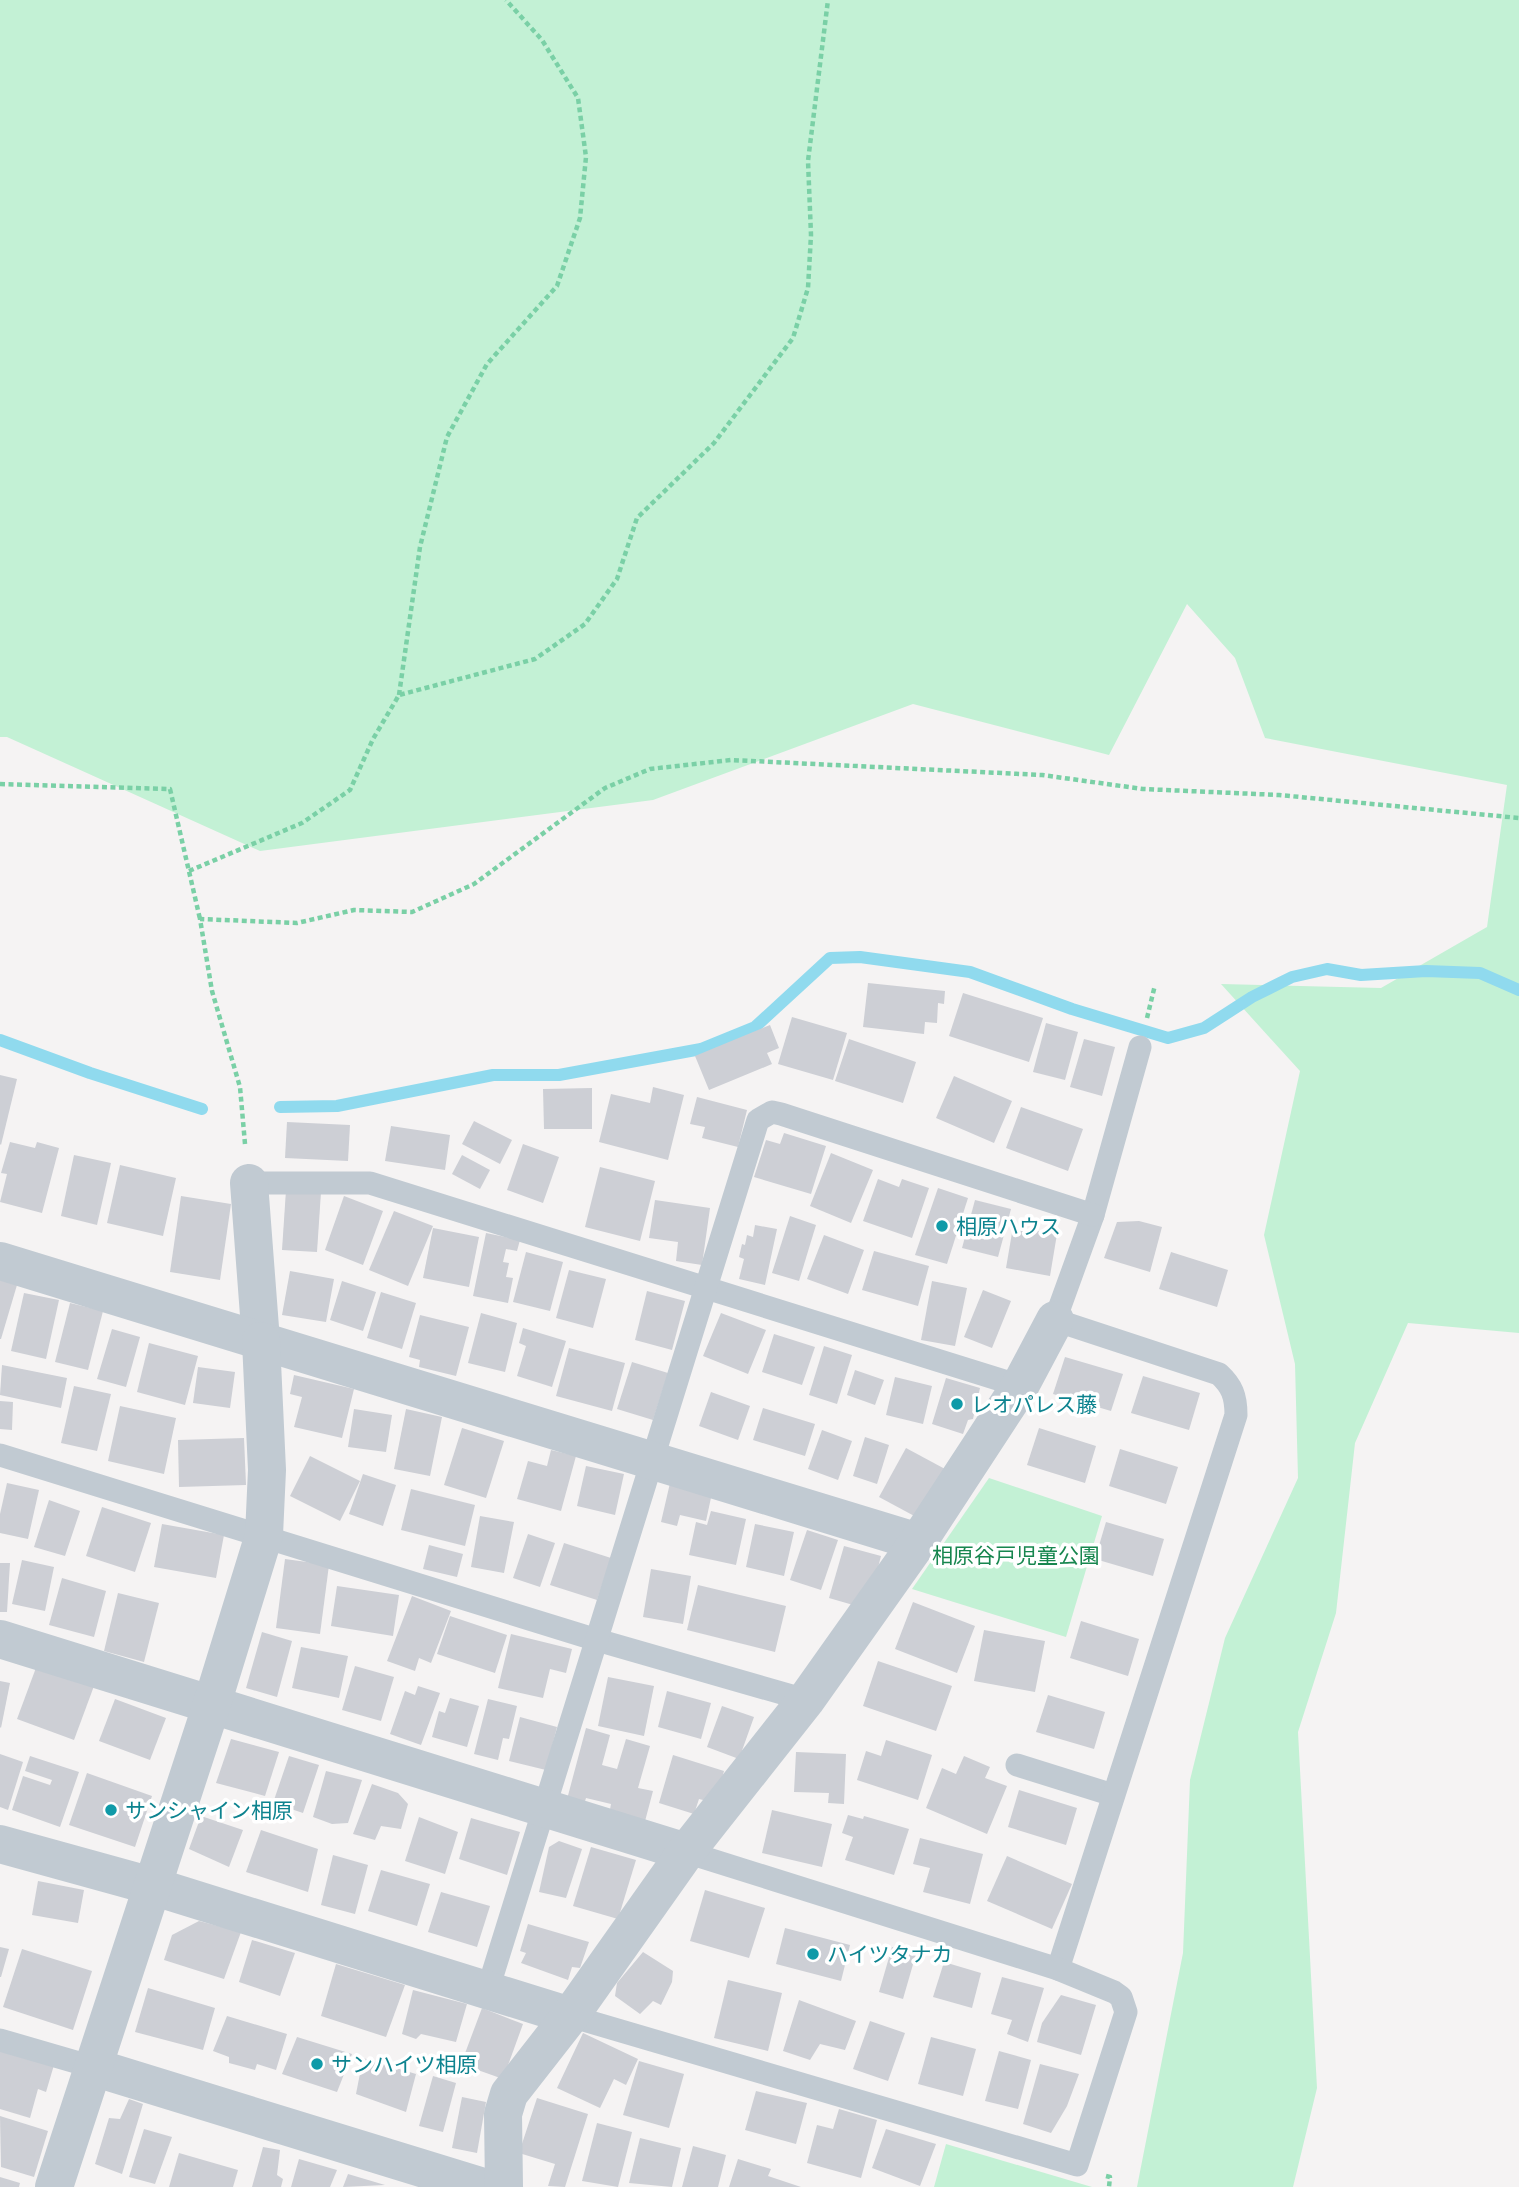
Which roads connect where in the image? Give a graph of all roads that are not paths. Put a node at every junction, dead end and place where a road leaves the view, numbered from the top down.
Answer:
1 (1140, 1048) dead end
2 (249, 1183) joint
3 (1093, 1215) junction
4 (0, 1261) edge
5 (706, 1287) junction
6 (1055, 1320) junction
7 (261, 1340) junction
8 (1020, 1386) junction
9 (0, 1455) edge
10 (652, 1461) junction
11 (264, 1535) junction
12 (918, 1542) junction
13 (0, 1639) edge
14 (597, 1640) junction
15 (806, 1700) junction
16 (211, 1707) junction
17 (1017, 1765) dead end
18 (1113, 1795) junction
19 (546, 1809) junction
20 (0, 1844) edge
21 (686, 1852) junction
22 (152, 1886) junction
23 (1058, 1969) junction
24 (488, 1989) junction
25 (570, 2016) junction
26 (0, 2040) edge
27 (93, 2067) junction
28 (54, 2187) edge
29 (483, 2187) edge
30 (504, 2187) edge

1 - 3 lane
2 - 5 lane
2 - 7 street
3 - 5 lane
3 - 6 lane
4 - 7 street
5 - 8 lane
5 - 10 lane
6 - 8 street
6 - 18 lane
7 - 10 street
7 - 11 street
8 - 12 street
9 - 11 lane
10 - 12 street
10 - 14 lane
11 - 14 lane
11 - 16 street
12 - 15 street
13 - 16 street
14 - 15 lane
14 - 19 lane
15 - 21 street
16 - 19 street
16 - 22 street
17 - 18 lane
18 - 23 lane
19 - 21 street
19 - 24 lane
20 - 22 street
21 - 23 lane
21 - 25 street
22 - 24 street
22 - 27 street
23 - 25 lane
24 - 25 street
25 - 30 street
26 - 27 lane
27 - 28 street
27 - 29 street

